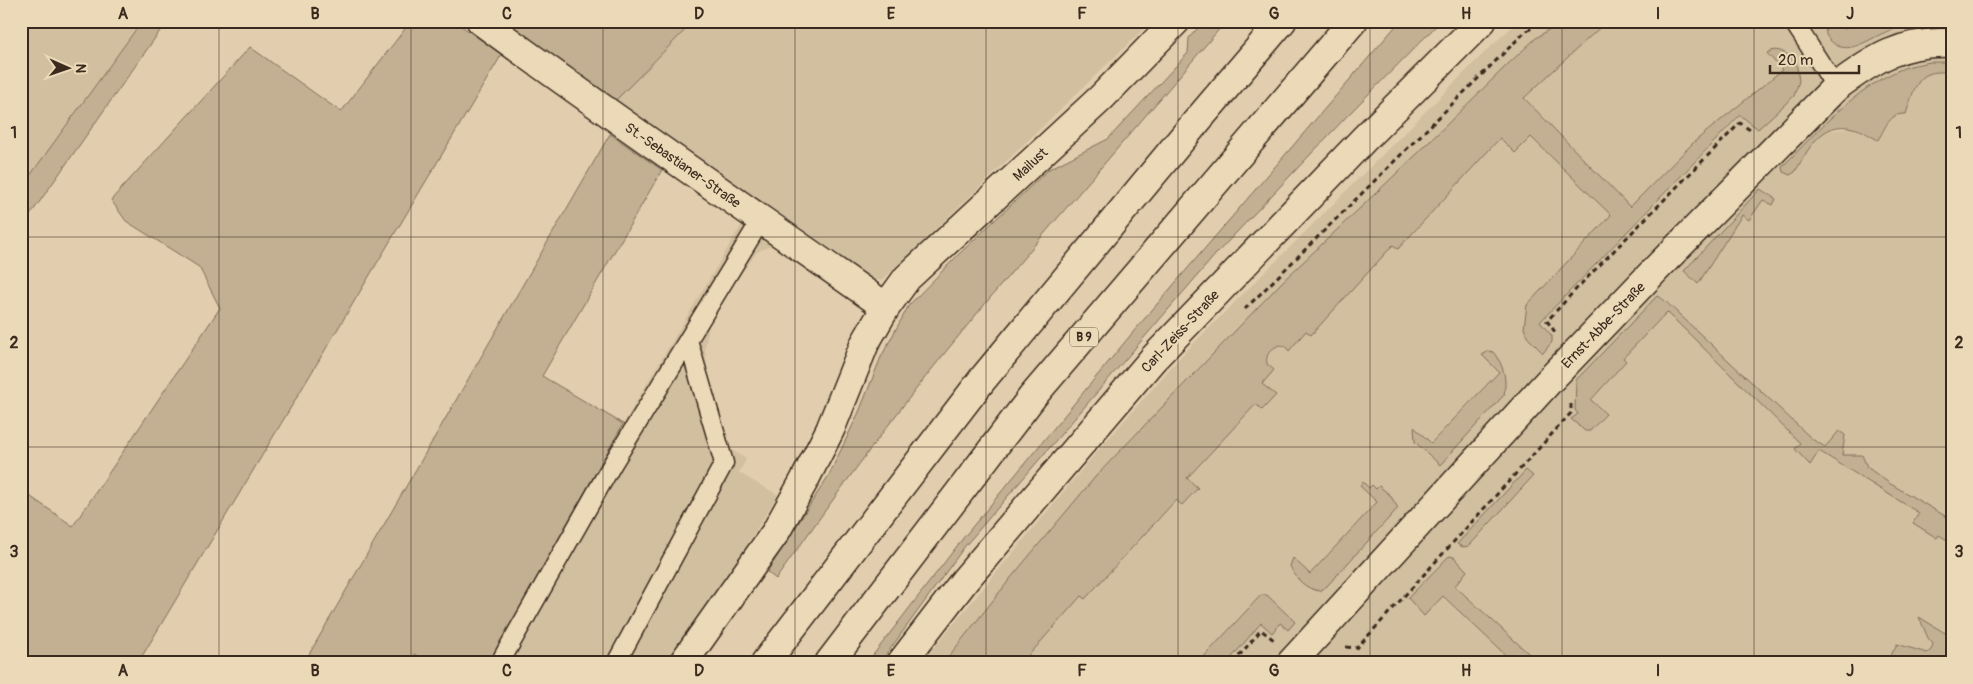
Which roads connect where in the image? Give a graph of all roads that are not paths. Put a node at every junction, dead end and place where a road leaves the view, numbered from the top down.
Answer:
1 (481, 21) edge
2 (1176, 21) edge
3 (1282, 21) edge
4 (1353, 21) edge
5 (1482, 21) edge
6 (1793, 21) edge
7 (1952, 43) edge
8 (1836, 87) junction
9 (762, 220) junction
10 (886, 307) junction
11 (688, 340) junction
12 (502, 663) edge
13 (616, 663) edge
14 (682, 663) edge
15 (764, 663) edge
16 (829, 663) edge
17 (901, 663) edge
18 (1291, 663) edge

1 - 9 main road, St.-Sebastianer-Straße
2 - 10 main road, Mailust
3 - 15 main road
4 - 16 main road, B 9
5 - 17 main road, Carl-Zeiss-Straße
6 - 8 lane
7 - 8 main road, Ernst-Abbe-Straße
8 - 18 main road, Ernst-Abbe-Straße
9 - 10 main road, St.-Sebastianer-Straße
9 - 11 lane
10 - 14 main road, Mailust
11 - 12 lane
11 - 13 lane

